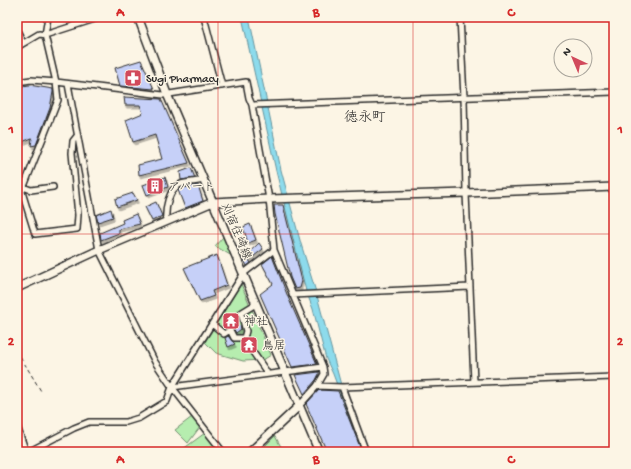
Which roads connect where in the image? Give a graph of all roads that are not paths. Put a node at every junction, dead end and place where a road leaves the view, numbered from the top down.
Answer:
1 (48, 17) edge
2 (101, 17) edge
3 (138, 17) edge
4 (204, 17) edge
5 (460, 17) edge
6 (17, 30) edge
7 (45, 35) junction
8 (23, 43) junction
9 (17, 47) edge
10 (17, 82) edge
11 (56, 82) junction
12 (68, 84) junction
13 (222, 86) junction
14 (614, 92) edge
15 (167, 94) junction
16 (464, 98) junction
17 (252, 105) junction
18 (78, 136) junction
19 (17, 177) edge
20 (203, 180) junction
21 (53, 187) dead end
22 (614, 187) edge
23 (22, 190) junction
24 (466, 193) junction
25 (269, 198) junction
26 (213, 202) junction
27 (17, 204) edge
28 (166, 221) junction
29 (99, 250) junction
30 (274, 250) junction
31 (244, 273) junction
32 (470, 287) junction
33 (17, 288) edge
34 (292, 295) junction
35 (254, 305) dead end
36 (212, 324) junction
37 (244, 338) junction
38 (323, 367) junction
39 (266, 371) dead end
40 (286, 372) junction
41 (614, 377) edge
42 (474, 382) junction
43 (317, 386) junction
44 (172, 387) junction
45 (342, 388) junction
46 (299, 406) junction
47 (17, 426) edge
48 (27, 452) edge
49 (222, 452) edge
50 (250, 452) edge
51 (319, 452) edge
52 (366, 452) edge

1 - 7 street
2 - 7 street
3 - 15 street, 刈宿住崎線
4 - 13 street
5 - 16 street
6 - 8 street
7 - 8 street
7 - 11 street
8 - 9 street
10 - 11 street
11 - 12 street
11 - 23 street
12 - 15 street
12 - 18 street
13 - 15 street
13 - 17 street
14 - 16 street
15 - 20 street, 刈宿住崎線
16 - 17 street
16 - 24 street
17 - 25 street
18 - 23 street
18 - 29 street
19 - 23 street
20 - 26 street, 刈宿住崎線
20 - 28 street
21 - 23 street
22 - 24 street
23 - 27 street
24 - 25 street
24 - 32 street
25 - 26 street
25 - 30 street
26 - 28 street
26 - 31 street, 刈宿住崎線
28 - 29 street
29 - 33 street
29 - 44 street
30 - 31 street
30 - 34 street
31 - 36 street
31 - 40 street, 刈宿住崎線
32 - 34 street
32 - 42 street
34 - 38 street
35 - 37 street
36 - 37 street
36 - 44 street
37 - 39 street
38 - 40 street
38 - 43 street
40 - 44 street
40 - 46 street, 刈宿住崎線
41 - 42 street
42 - 45 street
43 - 45 street
43 - 46 street
44 - 48 street
44 - 49 street
45 - 52 street
46 - 50 street
46 - 51 street, 刈宿住崎線
47 - 48 street

